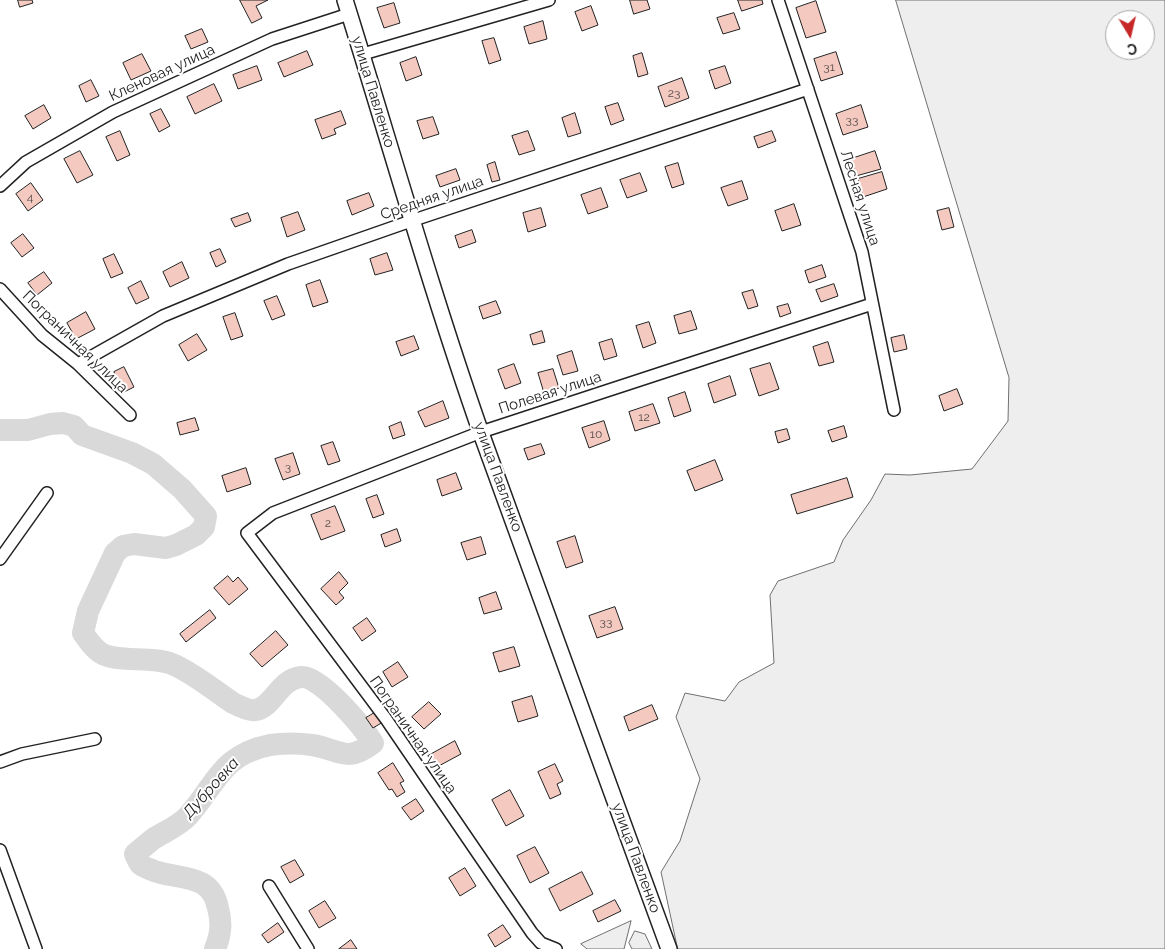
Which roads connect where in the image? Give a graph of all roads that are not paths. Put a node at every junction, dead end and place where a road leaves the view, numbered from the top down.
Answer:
1 (549, 0) edge
2 (778, 0) edge
3 (347, 7) edge
4 (363, 54) junction
5 (808, 89) junction
6 (0, 186) edge
7 (411, 220) junction
8 (0, 289) edge
9 (872, 304) junction
10 (78, 364) junction
11 (894, 410) dead end
12 (130, 415) dead end
13 (481, 432) junction
14 (47, 493) dead end
15 (247, 534) joint
16 (0, 560) edge
17 (95, 739) dead end
18 (0, 762) edge
19 (0, 850) edge
20 (269, 886) dead end
21 (36, 949) edge
22 (308, 949) edge
23 (556, 949) edge
24 (669, 949) edge

1 - 4 street
2 - 5 street, Лесная улица
3 - 4 street, улица Павленко
3 - 6 street, Кленовая улица
4 - 7 street, улица Павленко
5 - 7 street, Средняя улица
5 - 9 street, Лесная улица
7 - 10 street, Средняя улица
7 - 13 street, улица Павленко
8 - 10 street, Пограничная улица
9 - 11 street, Лесная улица
9 - 13 street, Полевая улица
10 - 12 street, Пограничная улица
13 - 15 street, Полевая улица
13 - 24 street, улица Павленко
14 - 16 street
15 - 23 street, Пограничная улица
17 - 18 street
19 - 21 street
20 - 22 street

